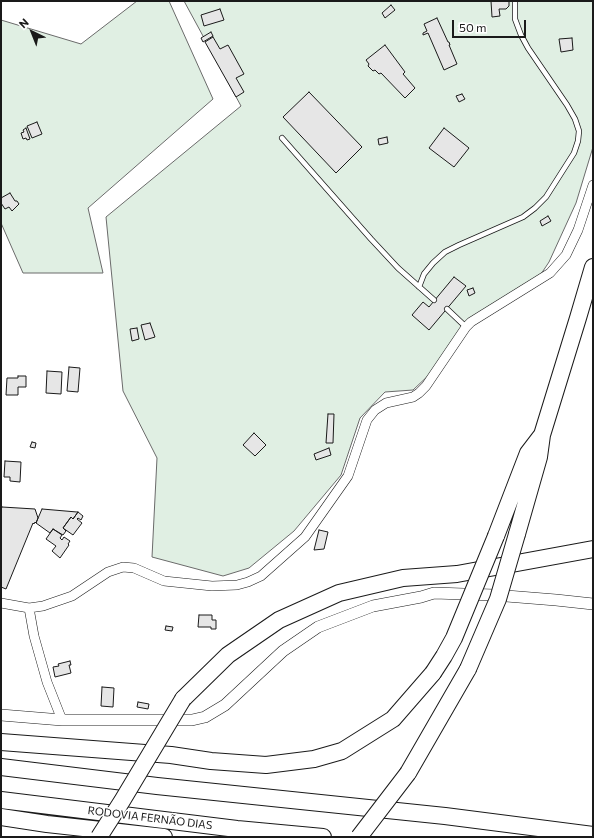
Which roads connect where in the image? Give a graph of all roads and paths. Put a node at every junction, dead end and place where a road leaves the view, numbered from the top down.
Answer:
1 (515, 1) edge
2 (282, 138) dead end
3 (593, 185) edge
4 (593, 267) edge
5 (419, 287) junction
6 (434, 300) dead end
7 (447, 309) dead end
8 (466, 327) junction
9 (542, 435) junction
10 (593, 549) edge
11 (1, 603) edge
12 (593, 604) edge
13 (29, 608) junction
14 (1, 715) edge
15 (62, 720) junction
16 (1, 742) edge
17 (1, 767) edge
18 (1, 800) edge
19 (1, 817) edge
20 (593, 835) edge
21 (99, 837) edge
22 (164, 837) edge
23 (323, 837) edge
24 (359, 837) edge

1 - 5 lane
2 - 5 lane
3 - 8 street
4 - 9 highway
5 - 6 lane
7 - 8 lane
8 - 13 street
9 - 16 highway, bridge
9 - 24 highway, bridge
10 - 21 highway, bridge
11 - 13 street
12 - 15 street
13 - 15 street
14 - 15 street
17 - 20 highway
18 - 23 highway, RODOVIA FERNÃO DIAS
19 - 22 highway, RODOVIA FERNÃO DIAS

